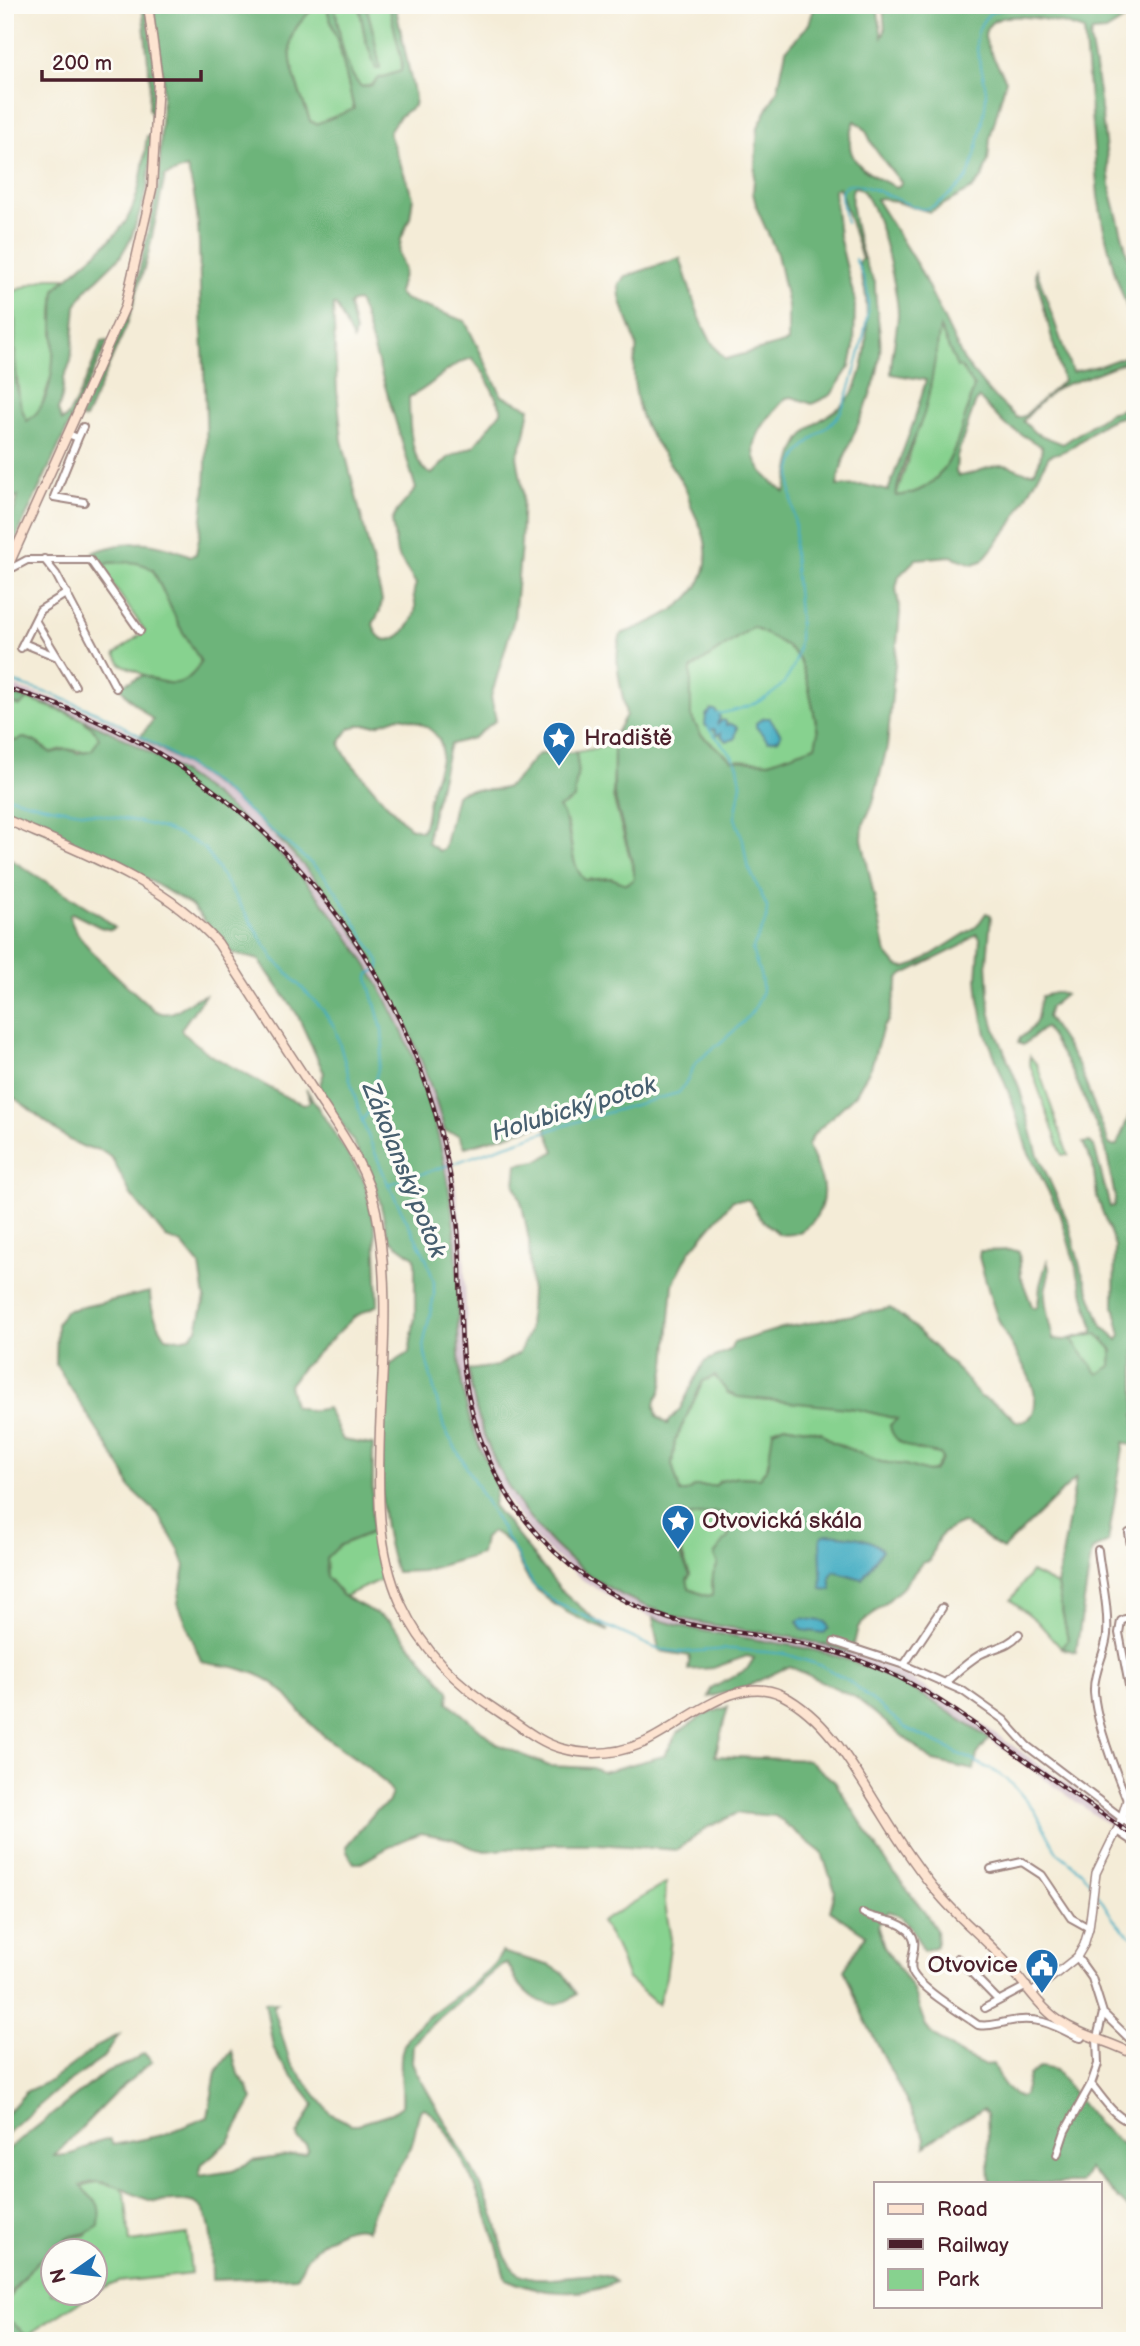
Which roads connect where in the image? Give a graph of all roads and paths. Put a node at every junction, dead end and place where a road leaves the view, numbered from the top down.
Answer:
1 (148, 5) edge
2 (83, 427) dead end
3 (68, 434) junction
4 (78, 438) junction
5 (54, 497) junction
6 (83, 502) dead end
7 (50, 505) dead end
8 (44, 559) junction
9 (10, 568) edge
10 (67, 593) junction
11 (35, 620) junction
12 (141, 631) dead end
13 (57, 657) junction
14 (75, 686) dead end
15 (116, 688) dead end
16 (5, 819) edge
17 (1129, 1532) dead end
18 (1098, 1550) dead end
19 (1135, 1570) edge
20 (942, 1608) dead end
21 (1135, 1620) edge
22 (1019, 1634) dead end
23 (834, 1642) dead end
24 (904, 1665) junction
25 (946, 1682) junction
26 (1135, 1717) edge
27 (1135, 1792) edge
28 (1127, 1800) junction
29 (1121, 1819) junction
30 (1135, 1828) edge
31 (1116, 1831) junction
32 (1135, 1843) edge
33 (991, 1869) dead end
34 (863, 1913) dead end
35 (1089, 1928) junction
36 (1077, 1957) junction
37 (957, 1958) dead end
38 (1029, 1989) junction
39 (998, 2000) junction
40 (985, 2008) dead end
41 (1103, 2013) junction
42 (1084, 2034) junction
43 (1097, 2038) junction
44 (1135, 2044) edge
45 (1135, 2055) edge
46 (1091, 2084) junction
47 (1135, 2123) edge
48 (1057, 2155) dead end

1 - 3 main road
2 - 4 street
3 - 4 street
3 - 9 main road
4 - 5 street
5 - 6 street
5 - 7 street
8 - 9 street
8 - 10 street
8 - 12 street
10 - 11 street
10 - 15 street
11 - 13 street
11 - 13 street
13 - 14 street
16 - 38 main road
17 - 19 street
18 - 28 street
20 - 24 street
21 - 26 street
22 - 25 street
23 - 24 street
24 - 25 street
25 - 29 street
27 - 28 street
28 - 29 street
29 - 30 street
29 - 31 street
31 - 32 street
31 - 35 street
33 - 35 street
34 - 42 street
35 - 36 street
36 - 38 street
36 - 41 street
37 - 39 street
38 - 39 street
38 - 42 main road
39 - 40 street
41 - 43 street
41 - 44 street
42 - 43 main road
43 - 45 main road
43 - 46 street
46 - 47 street
46 - 48 street

